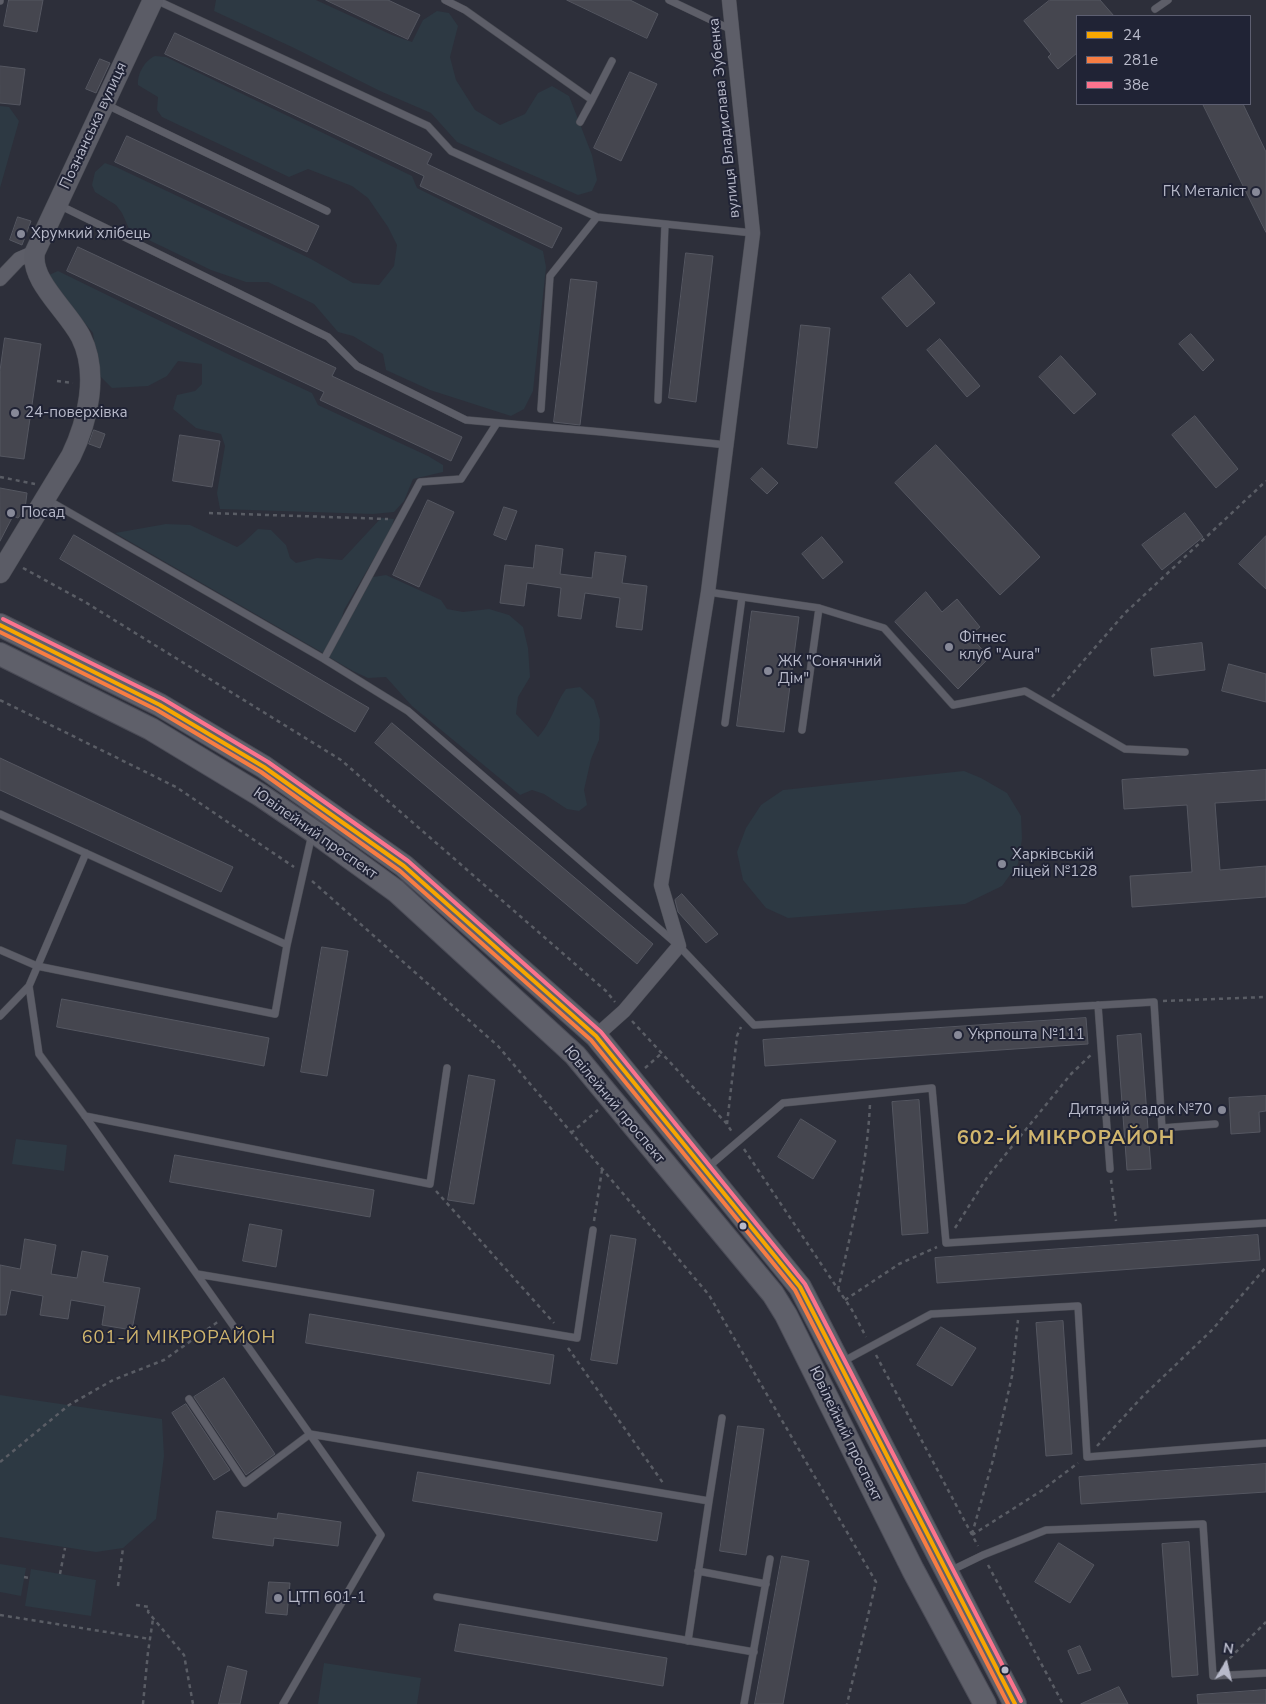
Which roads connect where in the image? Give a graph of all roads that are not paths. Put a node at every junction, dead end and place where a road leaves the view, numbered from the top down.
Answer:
1 (155, 0) edge
2 (445, 0) edge
3 (669, 0) edge
4 (729, 0) edge
5 (1168, 0) edge
6 (1155, 9) dead end
7 (732, 30) junction
8 (612, 61) dead end
9 (592, 100) junction
10 (104, 103) junction
11 (580, 122) dead end
12 (57, 204) junction
13 (327, 211) dead end
14 (596, 218) junction
15 (666, 224) junction
16 (754, 232) junction
17 (35, 252) junction
18 (0, 279) edge
19 (658, 400) dead end
20 (541, 409) dead end
21 (497, 423) junction
22 (727, 445) junction
23 (40, 492) junction
24 (0, 573) edge
25 (708, 592) junction
26 (742, 597) junction
27 (819, 608) junction
28 (0, 624) edge
29 (0, 654) edge
30 (324, 659) junction
31 (725, 723) dead end
32 (802, 730) dead end
33 (1185, 752) dead end
34 (0, 814) edge
35 (313, 831) junction
36 (86, 853) junction
37 (287, 945) junction
38 (678, 946) junction
39 (0, 950) edge
40 (36, 966) junction
41 (29, 986) junction
42 (1098, 1005) junction
43 (0, 1016) edge
44 (596, 1036) junction
45 (575, 1055) junction
46 (447, 1068) dead end
47 (85, 1116) junction
48 (1214, 1124) dead end
49 (1110, 1169) road end
50 (705, 1170) junction
51 (1266, 1223) edge
52 (593, 1230) road end
53 (197, 1274) junction
54 (839, 1363) junction
55 (189, 1399) dead end
56 (722, 1418) dead end
57 (310, 1434) junction
58 (1266, 1443) edge
59 (709, 1501) junction
60 (770, 1559) dead end
61 (698, 1571) junction
62 (948, 1572) junction
63 (766, 1584) junction
64 (437, 1597) dead end
65 (688, 1641) junction
66 (754, 1652) junction
67 (1266, 1672) edge
68 (283, 1704) edge
69 (744, 1704) edge
70 (985, 1704) edge
71 (1015, 1704) edge

1 - 10 street, Познанська вулиця
1 - 14 lane
2 - 9 lane
3 - 7 lane
4 - 7 street, вулиця Владислава Зубенка
5 - 6 lane
7 - 16 street, вулиця Владислава Зубенка
8 - 9 lane
9 - 11 lane
10 - 12 street, Познанська вулиця
10 - 13 lane
12 - 17 street, Познанська вулиця
12 - 21 lane
14 - 15 lane
14 - 20 lane
15 - 16 lane
15 - 19 lane
16 - 22 street, вулиця Владислава Зубенка
17 - 18 street
17 - 23 street
21 - 22 lane
21 - 30 lane
22 - 25 street, вулиця Владислава Зубенка
23 - 24 street
23 - 30 lane
25 - 26 lane
25 - 38 street, вулиця Владислава Зубенка
26 - 27 lane
26 - 31 lane
27 - 32 lane
27 - 33 lane
28 - 44 main road, Ювілейний проспект
29 - 35 main road, Ювілейний проспект
30 - 38 lane
34 - 36 lane
35 - 37 lane
35 - 45 main road, Ювілейний проспект
36 - 37 lane
36 - 40 lane
37 - 40 lane
38 - 42 lane
38 - 44 street
39 - 40 lane
40 - 41 lane
41 - 43 lane
41 - 47 lane
42 - 48 lane
42 - 49 lane
44 - 45 main road
44 - 50 main road, Ювілейний проспект
45 - 70 main road, Ювілейний проспект
46 - 47 lane
47 - 53 lane
50 - 51 lane
50 - 54 main road, Ювілейний проспект
52 - 53 lane
53 - 57 lane
54 - 58 lane
54 - 62 main road, Ювілейний проспект
55 - 57 lane
56 - 59 lane
57 - 59 lane
57 - 68 lane
59 - 61 lane
60 - 63 lane
61 - 63 lane
61 - 65 lane
62 - 67 lane
62 - 71 main road, Ювілейний проспект
63 - 66 lane
64 - 65 lane
65 - 66 lane
66 - 69 lane

